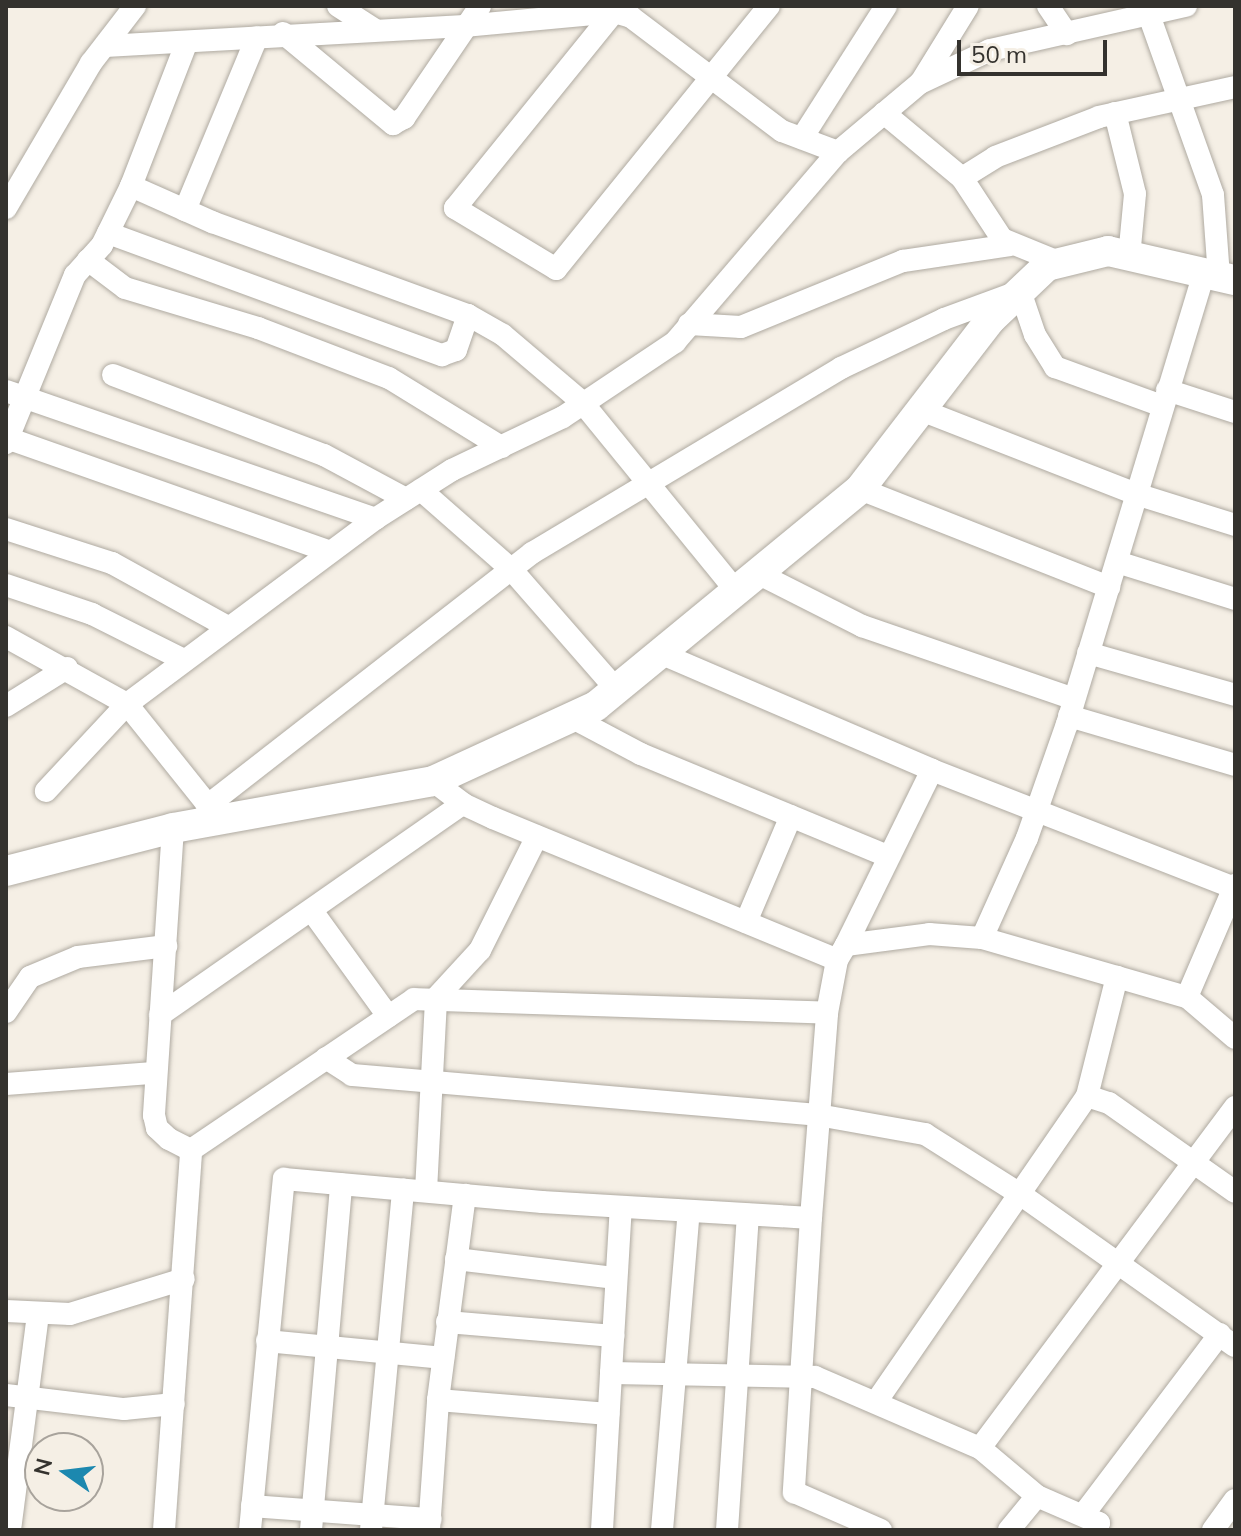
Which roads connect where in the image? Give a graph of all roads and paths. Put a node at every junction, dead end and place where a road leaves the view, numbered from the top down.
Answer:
1 (135, 6) edge
2 (338, 6) edge
3 (480, 6) edge
4 (769, 6) edge
5 (886, 6) edge
6 (968, 6) edge
7 (1048, 6) edge
8 (1186, 6) edge
9 (616, 9) edge
10 (1149, 15) junction
11 (464, 26) junction
12 (374, 29) junction
13 (283, 33) junction
14 (1067, 34) junction
15 (257, 37) junction
16 (186, 44) junction
17 (105, 46) junction
18 (711, 81) junction
19 (920, 83) junction
20 (1235, 87) edge
21 (1179, 96) junction
22 (884, 113) junction
23 (1115, 113) junction
24 (802, 138) junction
25 (838, 152) junction
26 (962, 178) junction
27 (131, 186) junction
28 (6, 208) edge
29 (185, 210) junction
30 (108, 233) junction
31 (1010, 245) junction
32 (1129, 257) junction
33 (88, 260) junction
34 (1061, 263) junction
35 (1219, 277) edge
36 (1020, 291) junction
37 (468, 315) junction
38 (689, 324) junction
39 (113, 375) dead end
40 (14, 395) edge
41 (1165, 398) junction
42 (582, 402) junction
43 (921, 410) junction
44 (1235, 412) edge
45 (7, 440) edge
46 (501, 447) junction
47 (647, 486) junction
48 (860, 489) junction
49 (1136, 494) junction
50 (414, 495) junction
51 (375, 519) junction
52 (1235, 525) edge
53 (6, 529) edge
54 (327, 551) junction
55 (1117, 562) junction
56 (511, 569) junction
57 (746, 582) junction
58 (6, 585) edge
59 (1109, 587) junction
60 (1235, 599) edge
61 (228, 627) junction
62 (6, 637) edge
63 (1088, 653) junction
64 (662, 654) junction
65 (184, 660) junction
66 (67, 668) junction
67 (616, 689) junction
68 (1235, 695) edge
69 (127, 704) junction
70 (6, 706) edge
71 (1072, 708) junction
72 (571, 717) junction
73 (1235, 765) edge
74 (932, 770) junction
75 (433, 781) junction
76 (46, 791) dead end
77 (463, 804) junction
78 (1036, 811) junction
79 (213, 812) junction
80 (791, 816) junction
81 (173, 828) junction
82 (537, 836) junction
83 (887, 856) junction
84 (6, 871) edge
85 (1233, 894) edge
86 (312, 911) junction
87 (746, 922) junction
88 (982, 938) junction
89 (166, 946) junction
90 (842, 953) junction
91 (1117, 977) junction
92 (1187, 997) junction
93 (436, 998) junction
94 (6, 1012) edge
95 (827, 1013) junction
96 (160, 1015) junction
97 (388, 1016) junction
98 (1235, 1038) edge
99 (326, 1058) junction
100 (154, 1073) junction
101 (435, 1081) junction
102 (6, 1084) edge
103 (1087, 1096) junction
104 (1235, 1107) edge
105 (818, 1115) junction
106 (191, 1150) junction
107 (1193, 1164) junction
108 (341, 1184) junction
109 (414, 1190) junction
110 (1235, 1192) edge
111 (1020, 1194) junction
112 (465, 1195) junction
113 (621, 1207) junction
114 (689, 1211) junction
115 (748, 1215) junction
116 (811, 1218) junction
117 (456, 1259) junction
118 (1116, 1264) junction
119 (616, 1278) junction
120 (184, 1279) junction
121 (6, 1311) edge
122 (38, 1314) junction
123 (447, 1322) junction
124 (613, 1336) junction
125 (1228, 1340) edge
126 (267, 1341) junction
127 (327, 1345) junction
128 (387, 1352) junction
129 (443, 1358) junction
130 (611, 1373) junction
131 (675, 1374) junction
132 (739, 1376) junction
133 (797, 1377) junction
134 (17, 1396) edge
135 (438, 1400) junction
136 (876, 1402) junction
137 (174, 1404) junction
138 (608, 1414) junction
139 (980, 1448) junction
140 (1037, 1496) junction
141 (1235, 1500) edge
142 (252, 1506) junction
143 (312, 1520) edge
144 (371, 1522) edge
145 (430, 1525) edge
146 (1098, 1525) edge
147 (10, 1530) edge
148 (164, 1530) edge
149 (250, 1530) edge
150 (602, 1530) edge
151 (662, 1530) edge
152 (727, 1530) edge
153 (881, 1530) edge
154 (1009, 1530) edge
155 (1213, 1530) edge

1 - 17 street
2 - 12 street
3 - 11 street
4 - 18 street
5 - 24 street
6 - 19 street
7 - 14 street
8 - 10 street
9 - 11 street
9 - 18 street
9 - 18 street
10 - 14 street
10 - 21 street
11 - 12 street
11 - 13 street
12 - 13 street
13 - 15 street
14 - 19 street
15 - 16 street
15 - 29 street
16 - 17 street
16 - 27 street
17 - 28 street
18 - 24 street
19 - 22 street
20 - 21 street
21 - 23 street
21 - 35 street
22 - 25 street
22 - 26 street
23 - 26 street
23 - 32 street
24 - 25 street
25 - 38 street
26 - 31 street
27 - 29 street
27 - 30 street
29 - 37 street
30 - 33 street
30 - 37 street
31 - 34 street
31 - 38 street
32 - 34 street
32 - 35 street
33 - 40 street
33 - 46 street
34 - 36 street
35 - 41 street
36 - 41 street
36 - 43 street
36 - 47 street
37 - 42 street
38 - 42 street
39 - 50 street
40 - 45 street
40 - 51 street
41 - 44 street
41 - 49 street
42 - 46 street
42 - 47 street
43 - 48 street
43 - 49 street
45 - 54 street
46 - 50 street
47 - 56 street
47 - 57 street
48 - 57 street
48 - 59 street
49 - 52 street
49 - 55 street
50 - 51 street
50 - 56 street
51 - 54 street
53 - 61 street
54 - 61 street
55 - 59 street
55 - 60 street
56 - 67 street
56 - 79 street
57 - 64 street
57 - 71 street
58 - 65 street
59 - 63 street
61 - 65 street
62 - 66 street
63 - 68 street
63 - 71 street
64 - 67 street
64 - 74 street
65 - 69 street
66 - 69 street
66 - 70 street
67 - 72 street
69 - 76 street
69 - 79 street
71 - 73 street
71 - 78 street
72 - 75 street
72 - 80 street
74 - 78 street
74 - 83 street
75 - 77 street
75 - 79 street
77 - 82 street
77 - 86 street
78 - 85 street
78 - 88 street
79 - 81 street
80 - 83 street
80 - 87 street
81 - 84 street
81 - 89 street
82 - 87 street
82 - 93 street
83 - 90 street
85 - 92 street
86 - 96 street
86 - 97 street
87 - 90 street
88 - 90 street
88 - 91 street
89 - 94 street
89 - 96 street
90 - 95 street
91 - 92 street
91 - 103 street
92 - 98 street
93 - 95 street
93 - 97 street
93 - 101 street
95 - 105 street
96 - 100 street
97 - 99 street
99 - 101 street
99 - 106 street
100 - 102 street
100 - 106 street
101 - 105 street
101 - 109 street
103 - 107 street
103 - 111 street
104 - 107 street
105 - 111 street
105 - 116 street
106 - 120 street
107 - 110 street
107 - 118 street
108 - 109 street
108 - 126 street
108 - 127 street
109 - 112 street
109 - 128 street
111 - 118 street
111 - 136 street
112 - 113 street
112 - 117 street
113 - 114 street
113 - 119 street
114 - 115 street
114 - 131 street
115 - 116 street
115 - 132 street
116 - 133 street
117 - 119 street
117 - 123 street
118 - 125 street
118 - 139 street
119 - 124 street
120 - 122 street
120 - 137 street
121 - 122 street
122 - 134 street
123 - 124 street
123 - 129 street
124 - 130 street
125 - 146 street
126 - 127 street
126 - 142 street
127 - 128 street
127 - 143 street
128 - 129 street
128 - 144 street
129 - 135 street
130 - 131 street
130 - 138 street
131 - 132 street
131 - 151 street
132 - 133 street
132 - 152 street
133 - 136 street
133 - 153 street
134 - 137 street
134 - 147 street
135 - 138 street
135 - 145 street
136 - 139 street
137 - 148 street
138 - 150 street
139 - 140 street
140 - 146 street
140 - 154 street
141 - 155 street
142 - 143 street
142 - 149 street
143 - 144 street
144 - 145 street

